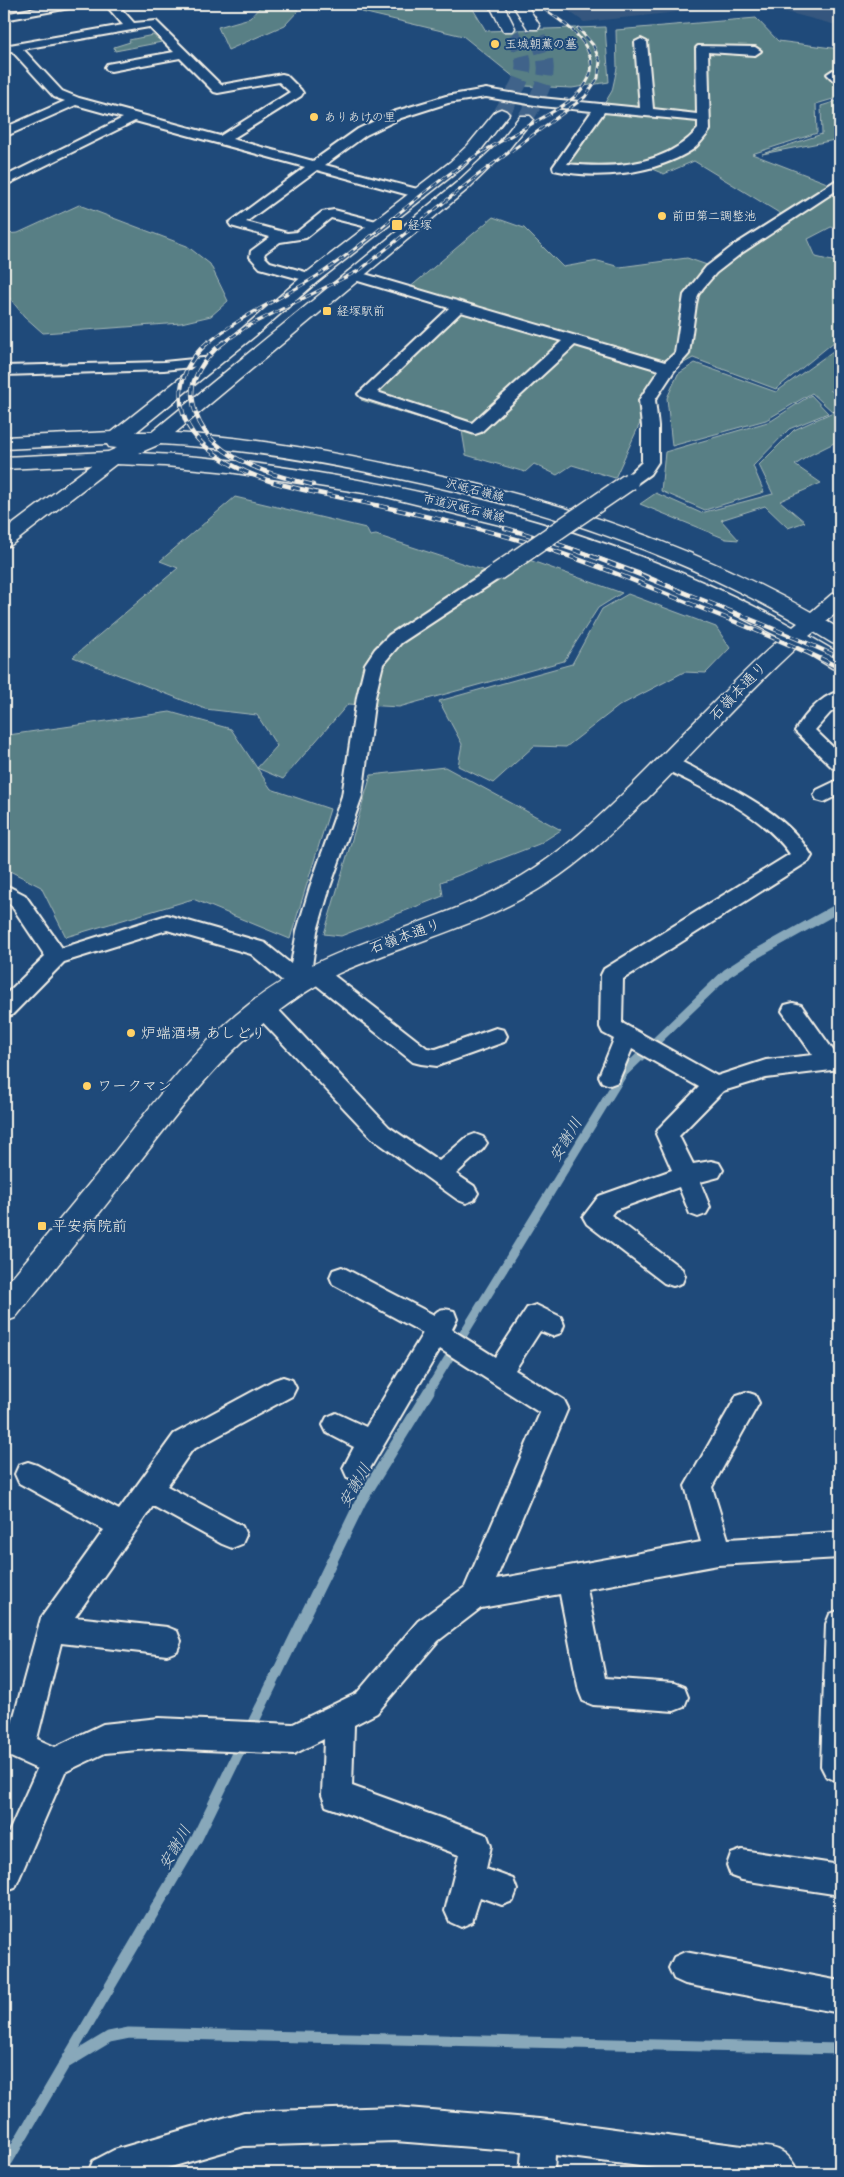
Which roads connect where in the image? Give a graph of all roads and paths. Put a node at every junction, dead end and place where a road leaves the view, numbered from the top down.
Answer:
1 (75, 4) edge
2 (110, 4) edge
3 (496, 4) edge
4 (519, 4) edge
5 (4, 17) edge
6 (131, 26) junction
7 (533, 26) tunnel mouth
8 (508, 28) tunnel mouth
9 (641, 42) dead end
10 (9, 48) edge
11 (755, 51) dead end
12 (184, 54) junction
13 (111, 67) dead end
14 (75, 101) junction
15 (600, 108) junction
16 (647, 112) junction
17 (502, 114) tunnel mouth
18 (134, 117) junction
19 (705, 118) junction
20 (525, 119) tunnel mouth
21 (4, 133) edge
22 (222, 140) junction
23 (318, 166) junction
24 (4, 182) edge
25 (840, 183) edge
26 (420, 194) junction
27 (379, 226) junction
28 (285, 237) junction
29 (353, 275) junction
30 (311, 278) junction
31 (458, 307) junction
32 (572, 340) junction
33 (213, 361) junction
34 (668, 368) junction
35 (4, 371) edge
36 (118, 437) junction
37 (157, 438) junction
38 (4, 443) edge
39 (112, 458) junction
40 (6, 463) edge
41 (42, 510) junction
42 (4, 540) edge
43 (840, 599) edge
44 (803, 628) junction
45 (840, 638) edge
46 (840, 662) edge
47 (837, 698) dead end
48 (804, 731) junction
49 (790, 744) dead end
50 (670, 764) junction
51 (840, 764) edge
52 (4, 891) edge
53 (57, 957) junction
54 (307, 978) junction
55 (263, 1008) junction
56 (4, 1009) edge
57 (793, 1011) dead end
58 (496, 1036) dead end
59 (632, 1039) junction
60 (835, 1062) edge
61 (610, 1076) dead end
62 (715, 1085) junction
63 (475, 1143) dead end
64 (711, 1170) dead end
65 (439, 1175) junction
66 (686, 1175) junction
67 (466, 1194) dead end
68 (698, 1207) dead end
69 (673, 1276) dead end
70 (342, 1277) dead end
71 (4, 1309) edge
72 (552, 1325) dead end
73 (443, 1328) junction
74 (499, 1373) junction
75 (283, 1388) dead end
76 (746, 1403) dead end
77 (336, 1425) dead end
78 (372, 1442) junction
79 (356, 1468) dead end
80 (28, 1474) dead end
81 (150, 1490) junction
82 (122, 1526) junction
83 (232, 1535) dead end
84 (840, 1545) edge
85 (718, 1552) junction
86 (571, 1579) junction
87 (474, 1596) junction
88 (840, 1624) edge
89 (51, 1628) junction
90 (167, 1641) dead end
91 (674, 1697) dead end
92 (340, 1715) junction
93 (12, 1742) edge
94 (55, 1762) junction
95 (836, 1766) dead end
96 (742, 1865) dead end
97 (4, 1877) edge
98 (469, 1878) junction
99 (840, 1880) edge
100 (502, 1890) dead end
101 (461, 1911) dead end
102 (685, 1968) dead end
103 (840, 1997) edge
104 (540, 2136) junction
105 (741, 2168) edge
106 (105, 2173) edge
107 (537, 2173) edge
108 (781, 2173) edge

1 - 5 street
2 - 6 street
3 - 8 street
4 - 7 street
6 - 10 street
6 - 12 street
9 - 16 street
10 - 14 street
11 - 19 street
12 - 13 street
12 - 22 street
14 - 18 street
14 - 21 street
15 - 16 street
15 - 19 street
15 - 23 street
16 - 19 street
17 - 26 street
18 - 22 street
18 - 24 street
20 - 29 street
22 - 23 street
23 - 26 street
23 - 28 street
25 - 34 street
26 - 27 street
27 - 28 street
27 - 30 street
28 - 30 street
29 - 31 street
29 - 37 street
30 - 33 street
31 - 32 street
31 - 32 street
32 - 34 street
33 - 35 street
33 - 36 street
34 - 54 street, bridge
36 - 37 street, 沢岻石嶺線
36 - 38 street, 沢岻石嶺線
36 - 39 street
37 - 39 street
37 - 44 street, 沢岻石嶺線
39 - 40 street, 市道沢岻石嶺線
39 - 41 street
39 - 44 street, 市道沢岻石嶺線
40 - 41 street
41 - 42 street
43 - 44 street, 石嶺本通り
44 - 45 street
44 - 46 street
44 - 50 street, 石嶺本通り
47 - 48 street
48 - 49 street
48 - 51 street
50 - 54 street, 石嶺本通り
50 - 59 street
52 - 53 street
53 - 54 street
53 - 56 street
54 - 55 street, 石嶺本通り
54 - 58 street
55 - 65 street
55 - 71 street, 石嶺本通り
57 - 60 street
59 - 61 street
59 - 62 street
60 - 62 street
62 - 66 street
63 - 65 street
64 - 66 street
65 - 67 street
66 - 68 street
66 - 69 street
70 - 73 street
72 - 74 street
73 - 74 street
73 - 78 street
74 - 87 street
75 - 81 street
76 - 85 street
77 - 78 street
78 - 79 street
80 - 82 street
81 - 82 street
81 - 83 street
82 - 89 street
84 - 85 street
85 - 86 street
86 - 87 street
86 - 91 street
87 - 92 street
88 - 95 street
89 - 90 street
89 - 93 street
92 - 94 street
92 - 98 street
93 - 94 street
94 - 97 street
96 - 99 street
98 - 100 street
98 - 101 street
102 - 103 street
104 - 105 street
104 - 106 street
104 - 107 street
105 - 108 street

